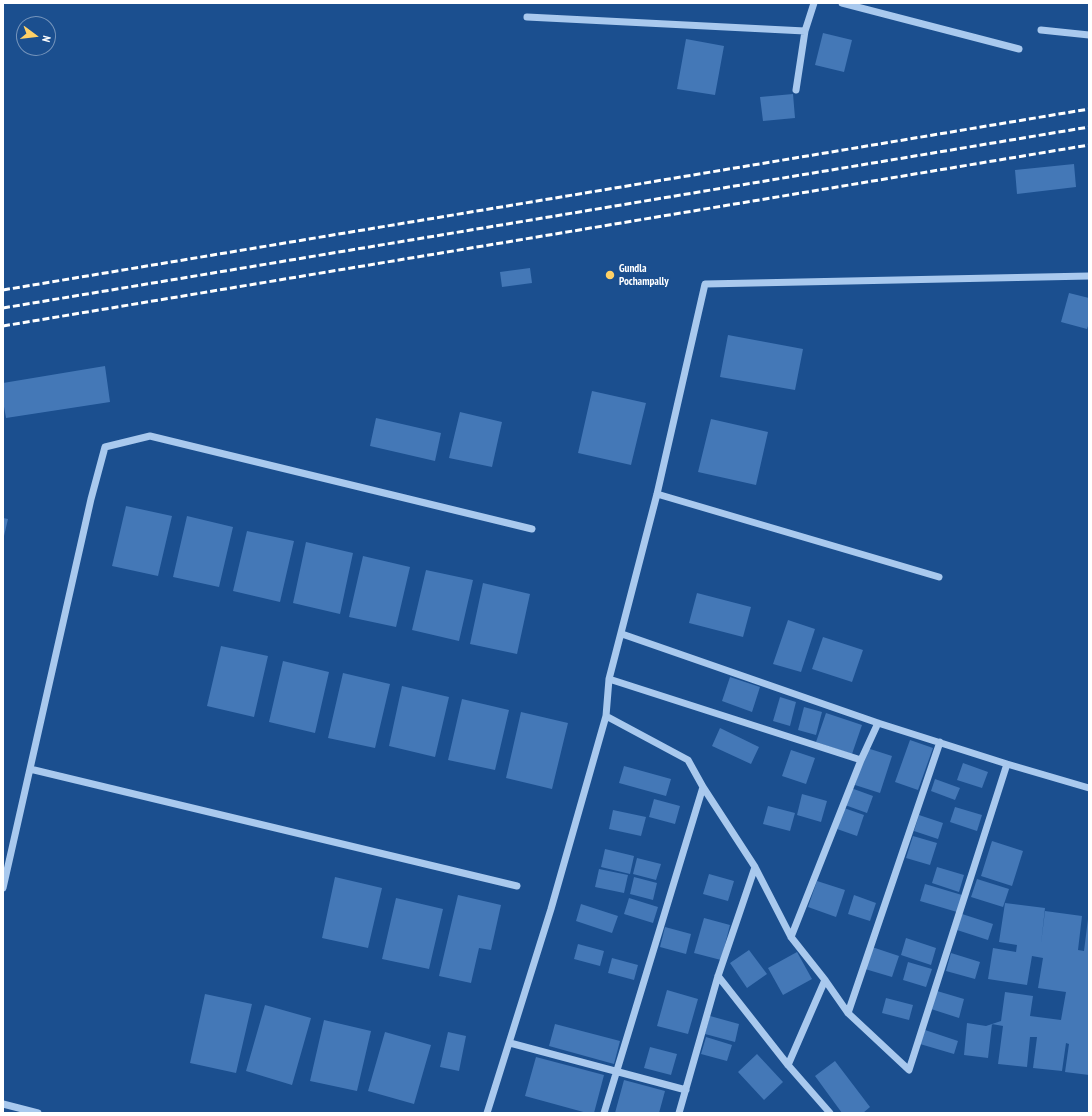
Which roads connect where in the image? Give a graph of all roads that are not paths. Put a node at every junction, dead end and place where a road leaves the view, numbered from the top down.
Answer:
1 (814, 3) edge
2 (842, 3) edge
3 (527, 17) dead end
4 (1042, 30) dead end
5 (806, 31) junction
6 (1089, 35) edge
7 (1019, 49) dead end
8 (796, 90) dead end
9 (1089, 276) edge
10 (657, 494) junction
11 (532, 529) dead end
12 (939, 577) dead end
13 (622, 634) junction
14 (609, 679) junction
15 (606, 716) junction
16 (878, 723) junction
17 (940, 742) junction
18 (861, 760) junction
19 (1007, 764) junction
20 (30, 769) junction
21 (703, 787) junction
22 (1089, 788) edge
23 (755, 867) junction
24 (517, 886) dead end
25 (3, 888) edge
26 (791, 937) junction
27 (718, 976) junction
28 (825, 980) junction
29 (848, 1012) junction
30 (510, 1043) junction
31 (788, 1065) junction
32 (616, 1072) junction
33 (686, 1090) junction
34 (3, 1104) edge
35 (38, 1113) edge
36 (488, 1113) edge
37 (604, 1113) edge
38 (678, 1113) edge
39 (830, 1113) edge

1 - 5 street
2 - 7 street
3 - 5 street
4 - 6 street
5 - 8 street
9 - 10 street
10 - 12 street
10 - 13 street
11 - 20 street
13 - 14 street
13 - 16 street
14 - 15 street
14 - 18 street
15 - 21 street
15 - 30 street
16 - 17 street
16 - 18 street
17 - 19 street
17 - 29 street
18 - 26 street
19 - 22 street
19 - 29 street
20 - 24 street
20 - 25 street
21 - 23 street
21 - 32 street
23 - 26 street
23 - 27 street
26 - 28 street
27 - 31 street
27 - 33 street
28 - 29 street
28 - 31 street
30 - 32 street
30 - 36 street
31 - 39 street
32 - 33 street
32 - 37 street
33 - 38 street
34 - 35 street

